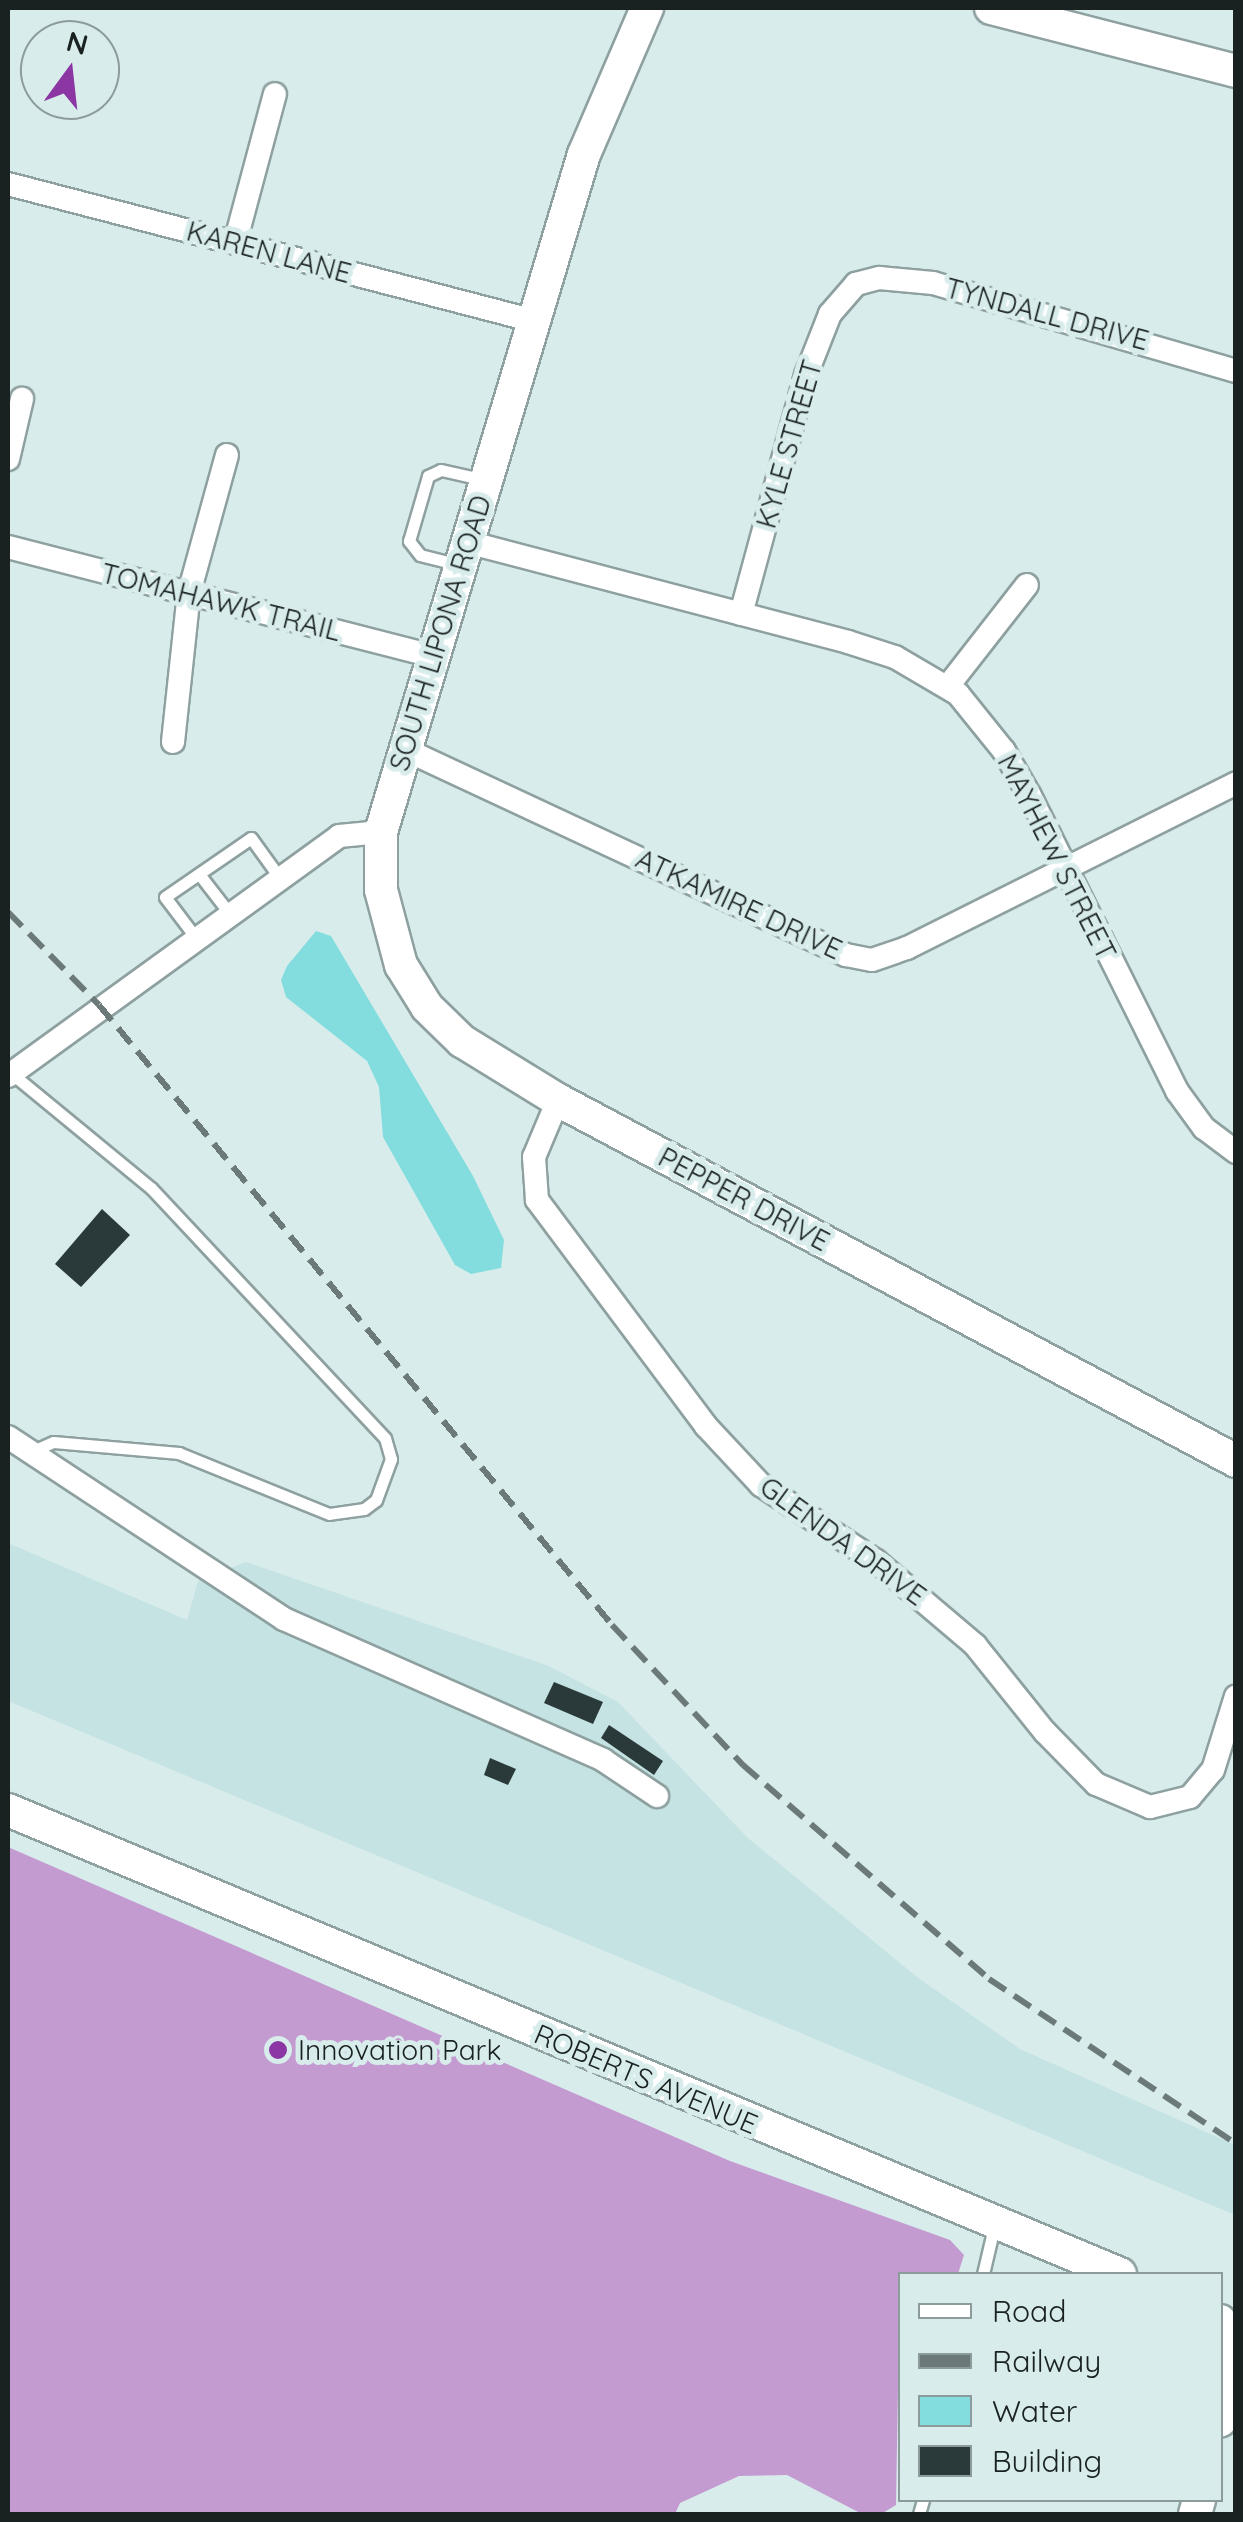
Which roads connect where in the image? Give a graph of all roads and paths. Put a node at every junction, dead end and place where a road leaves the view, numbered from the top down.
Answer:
1 (647, 8) edge
2 (991, 8) edge
3 (1069, 17) edge
4 (1236, 72) edge
5 (275, 94) dead end
6 (8, 184) edge
7 (235, 243) junction
8 (856, 284) joint
9 (532, 320) junction
10 (1236, 372) edge
11 (22, 399) dead end
12 (227, 455) dead end
13 (8, 459) edge
14 (485, 480) junction
15 (8, 546) edge
16 (464, 554) junction
17 (1027, 585) dead end
18 (189, 593) junction
19 (742, 614) junction
20 (435, 657) junction
21 (948, 686) junction
22 (173, 742) dead end
23 (404, 749) junction
24 (1236, 782) edge
25 (381, 832) junction
26 (1065, 867) junction
27 (200, 874) junction
28 (280, 878) junction
29 (230, 914) junction
30 (196, 938) junction
31 (10, 1074) edge
32 (558, 1100) junction
33 (1236, 1152) edge
34 (8, 1437) edge
35 (32, 1450) junction
36 (1236, 1462) edge
37 (1236, 1696) edge
38 (657, 1796) dead end
39 (8, 1810) edge
40 (995, 2224) junction
41 (983, 2272) edge
42 (1115, 2272) edge
43 (1230, 2349) edge
44 (1223, 2399) edge

1 - 9 street, SOUTH LIPONA ROAD
2 - 3 street
3 - 4 street
5 - 7 street
6 - 7 street, KAREN LANE
7 - 9 street, KAREN LANE
8 - 10 street, TYNDALL DRIVE
8 - 19 street, KYLE STREET
9 - 14 street, SOUTH LIPONA ROAD
11 - 13 street
12 - 18 street
14 - 16 street, SOUTH LIPONA ROAD
14 - 16 lane
15 - 18 street, TOMAHAWK TRAIL
16 - 19 street, MAYHEW STREET
16 - 20 street, SOUTH LIPONA ROAD
17 - 21 street
18 - 20 street, TOMAHAWK TRAIL
18 - 22 street
19 - 21 street, MAYHEW STREET
20 - 23 street, SOUTH LIPONA ROAD
21 - 26 street, MAYHEW STREET
23 - 25 street, SOUTH LIPONA ROAD
23 - 26 street, ATKAMIRE DRIVE
24 - 26 street, ATKAMIRE DRIVE
25 - 28 street
25 - 32 street, PEPPER DRIVE
26 - 33 street, MAYHEW STREET
27 - 28 lane
27 - 29 lane
27 - 30 lane
28 - 29 street
29 - 30 street
30 - 31 street
31 - 35 lane
32 - 36 street, PEPPER DRIVE
32 - 37 street, GLENDA DRIVE
34 - 35 street
35 - 38 street
39 - 40 street, ROBERTS AVENUE
40 - 41 lane
40 - 42 street, ROBERTS AVENUE
43 - 44 street

